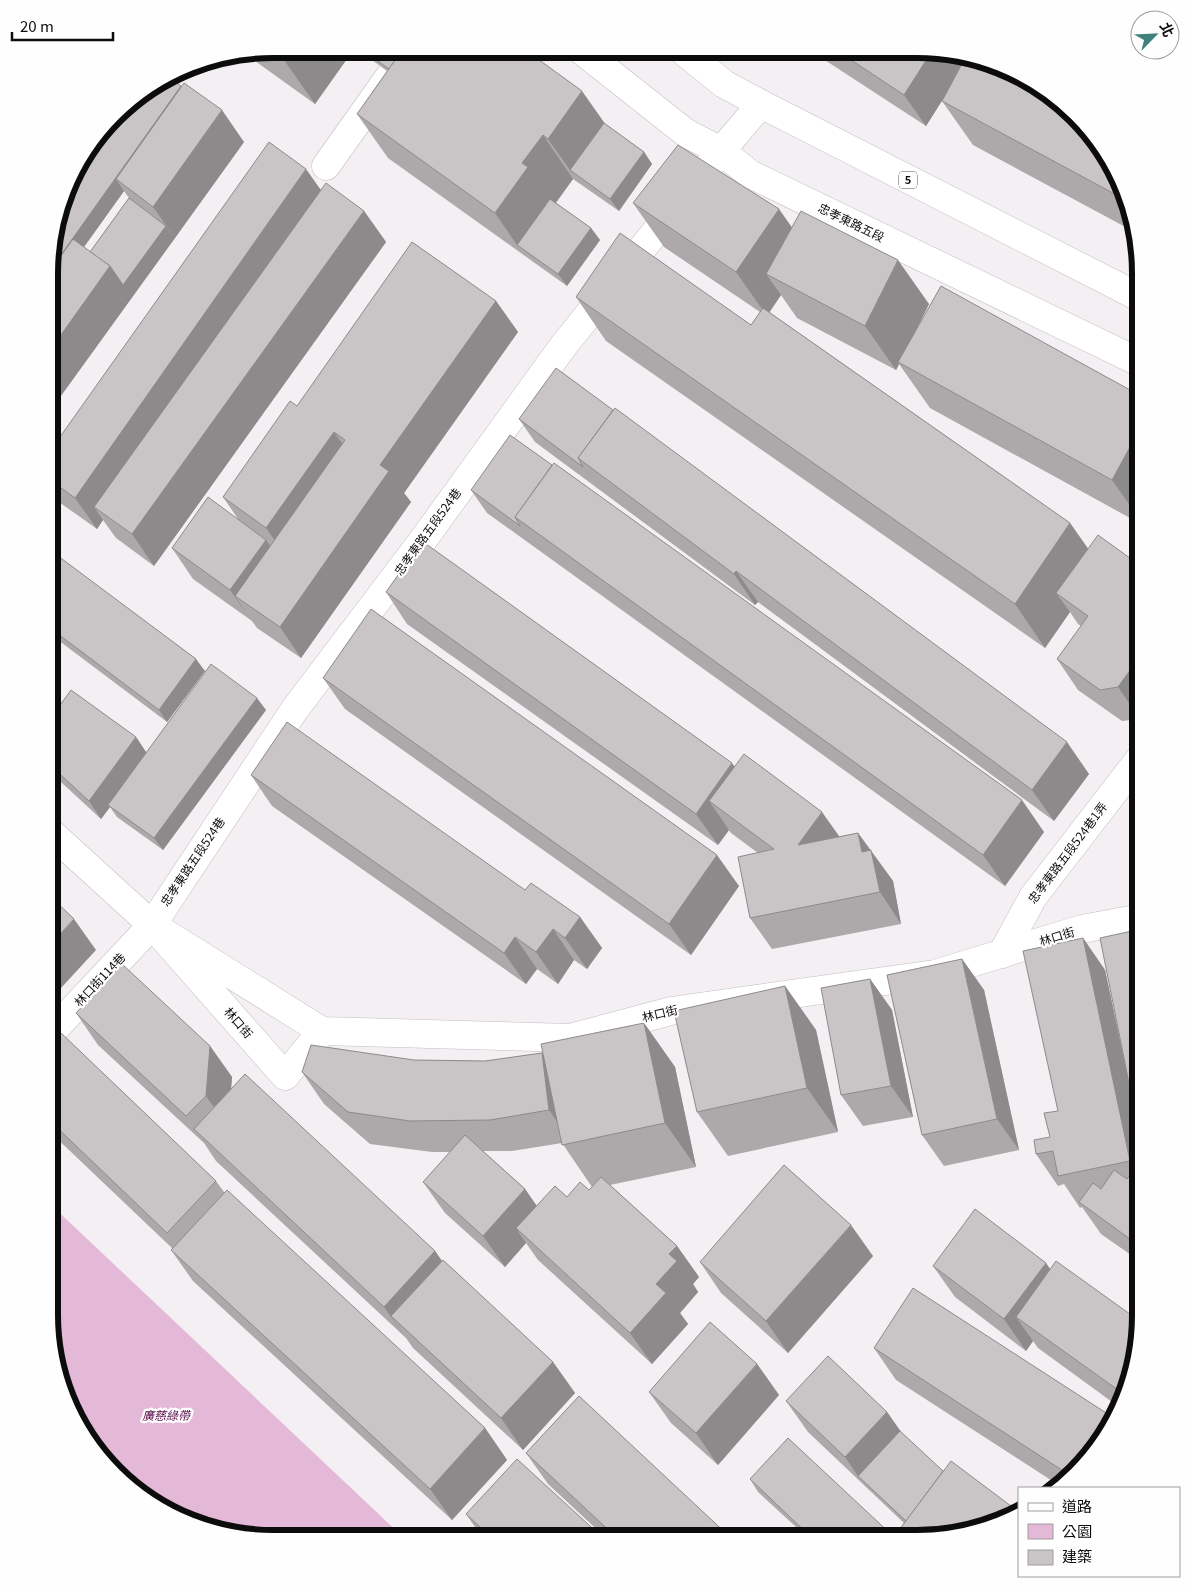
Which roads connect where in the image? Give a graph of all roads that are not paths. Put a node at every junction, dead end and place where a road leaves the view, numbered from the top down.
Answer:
1 (403, 58) edge
2 (591, 58) edge
3 (692, 58) edge
4 (761, 104) junction
5 (721, 151) junction
6 (326, 166) dead end
7 (1132, 293) edge
8 (1132, 359) edge
9 (1132, 769) edge
10 (58, 839) edge
11 (1132, 920) edge
12 (152, 926) junction
13 (1002, 954) junction
14 (58, 1025) edge
15 (322, 1031) junction

1 - 6 street
2 - 5 street, 忠孝東路五段
3 - 4 street, 5
4 - 5 street, 忠孝東路五段524巷
4 - 7 street, 5
5 - 8 street, 忠孝東路五段
5 - 12 street, 忠孝東路五段524巷
9 - 13 street, 忠孝東路五段524巷1弄
10 - 12 street, 林口街
11 - 13 street, 林口街
12 - 14 street, 林口街114巷
12 - 15 street, 林口街
12 - 15 street, 林口街
13 - 15 street, 林口街

